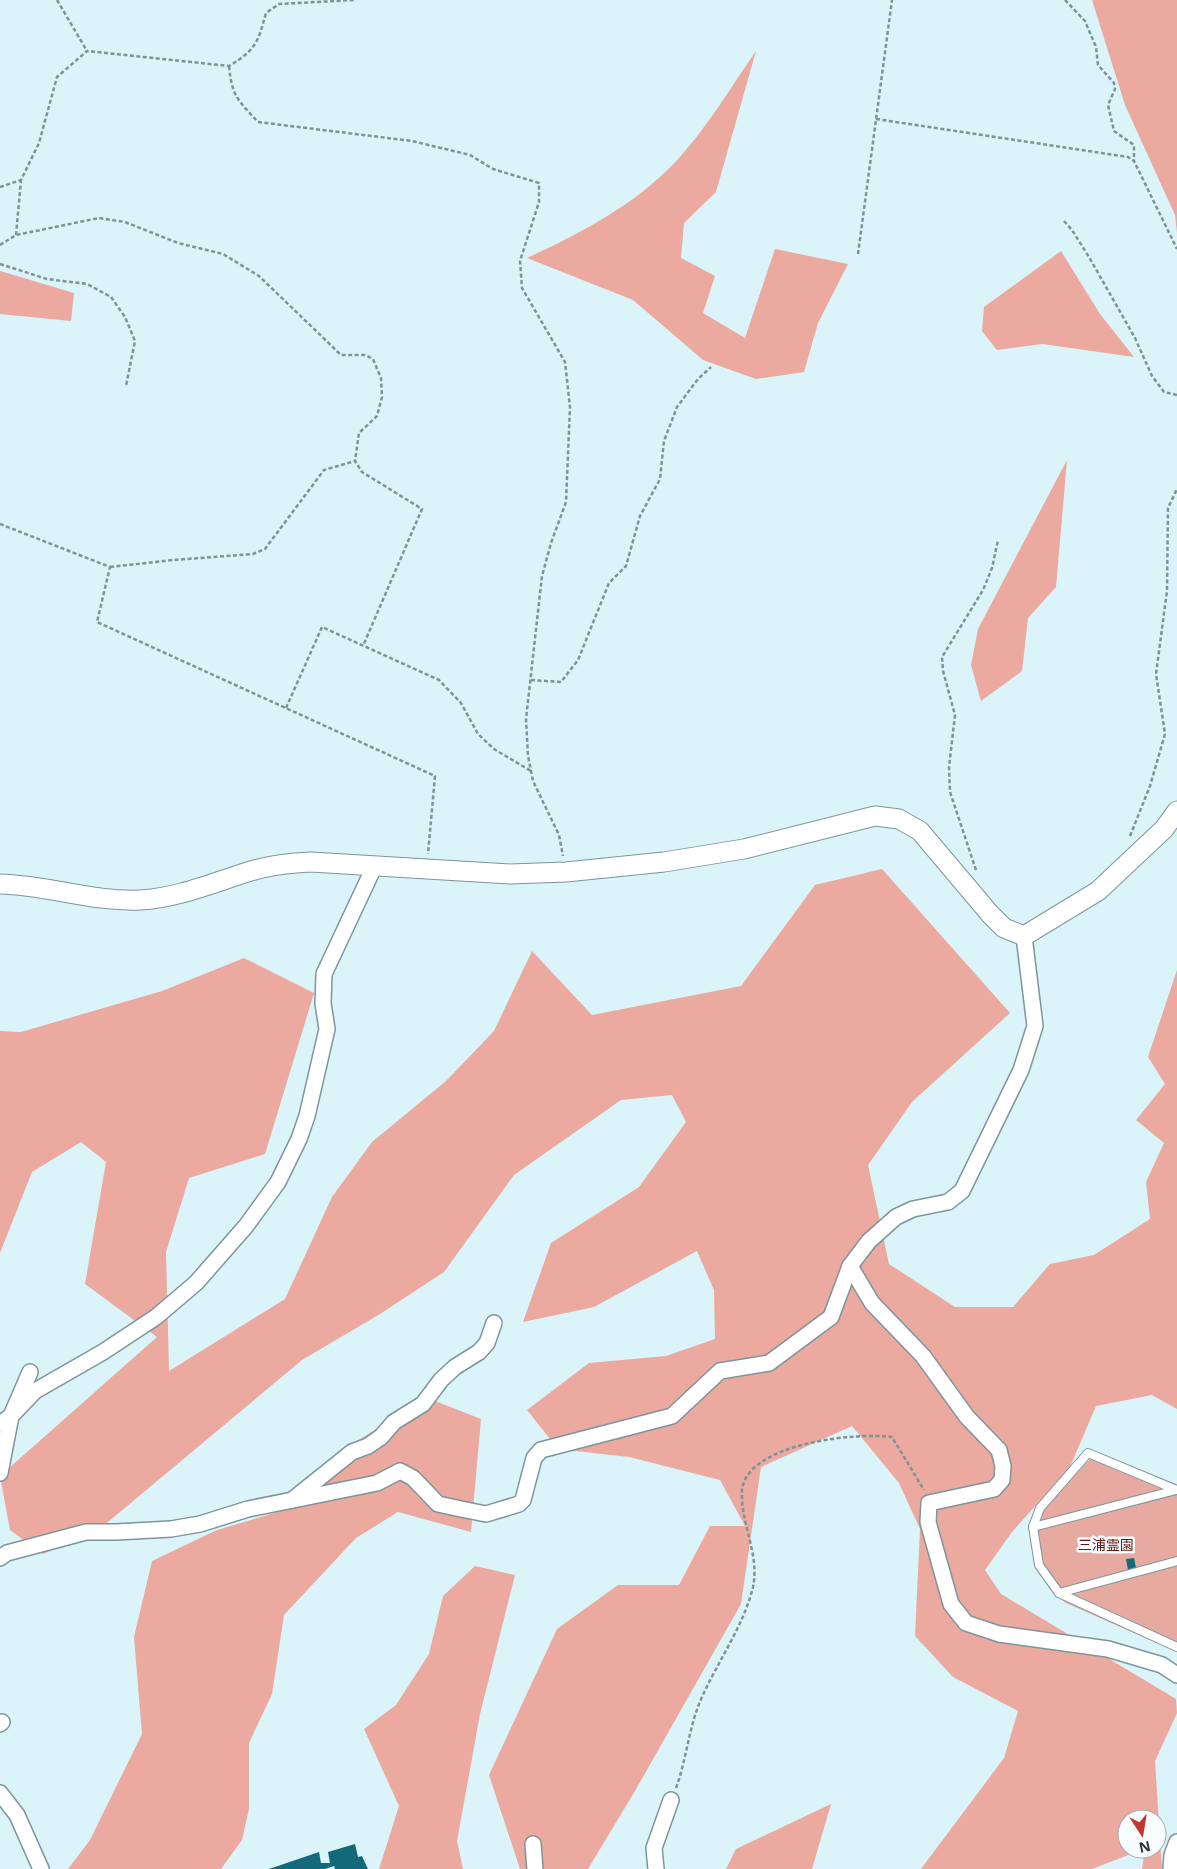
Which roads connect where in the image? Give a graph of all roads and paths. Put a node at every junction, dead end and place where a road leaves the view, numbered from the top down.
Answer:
1 (57, 0) edge
2 (354, 0) edge
3 (892, 0) edge
4 (1066, 0) edge
5 (87, 51) junction
6 (229, 66) junction
7 (876, 118) junction
8 (1134, 161) junction
9 (21, 180) junction
10 (0, 187) edge
11 (1064, 221) dead end
12 (16, 235) junction
13 (0, 245) edge
14 (1177, 249) edge
15 (858, 254) dead end
16 (0, 264) edge
17 (711, 367) dead end
18 (126, 386) dead end
19 (1177, 395) edge
20 (355, 461) junction
21 (1177, 489) edge
22 (0, 524) edge
23 (998, 540) dead end
24 (110, 567) junction
25 (363, 646) junction
26 (531, 680) junction
27 (286, 708) junction
28 (531, 771) junction
29 (1177, 811) edge
30 (1128, 861) junction
31 (375, 864) junction
32 (426, 868) junction
33 (566, 872) junction
34 (978, 877) dead end
35 (0, 884) edge
36 (1024, 936) junction
37 (850, 1266) junction
38 (494, 1323) dead end
39 (30, 1372) dead end
40 (6, 1420) edge
41 (0, 1473) edge
42 (1176, 1490) edge
43 (292, 1500) junction
44 (930, 1503) junction
45 (1033, 1527) junction
46 (0, 1558) edge
47 (1177, 1561) edge
48 (1059, 1593) junction
49 (1177, 1647) edge
50 (1177, 1675) edge
51 (0, 1793) edge
52 (671, 1800) joint
53 (1177, 1842) edge
54 (533, 1844) dead end
55 (42, 1869) edge
56 (535, 1869) edge
57 (656, 1869) edge
58 (1171, 1869) edge

1 - 5 path
2 - 6 path
3 - 7 path
4 - 8 path
5 - 6 path
5 - 9 path
6 - 26 path
7 - 8 path
7 - 15 path
8 - 14 path
9 - 10 path
9 - 12 path
11 - 19 path
12 - 13 path
12 - 20 path
16 - 18 path
17 - 26 path
20 - 24 path
20 - 25 path
21 - 30 path
22 - 24 path
23 - 34 path
24 - 27 path
25 - 27 path
25 - 28 path
26 - 28 path
27 - 32 path
28 - 33 path
29 - 30 street
30 - 36 street
31 - 32 street
31 - 35 street
31 - 40 street
32 - 33 street
33 - 36 street
36 - 37 street
37 - 43 street
37 - 44 street
38 - 43 street
39 - 40 street
40 - 41 street
42 - 45 lane
42 - 45 lane
43 - 46 street
44 - 50 street
44 - 52 path
45 - 48 lane
47 - 48 lane
48 - 49 lane
51 - 55 street
52 - 57 street
53 - 58 street
54 - 56 street

